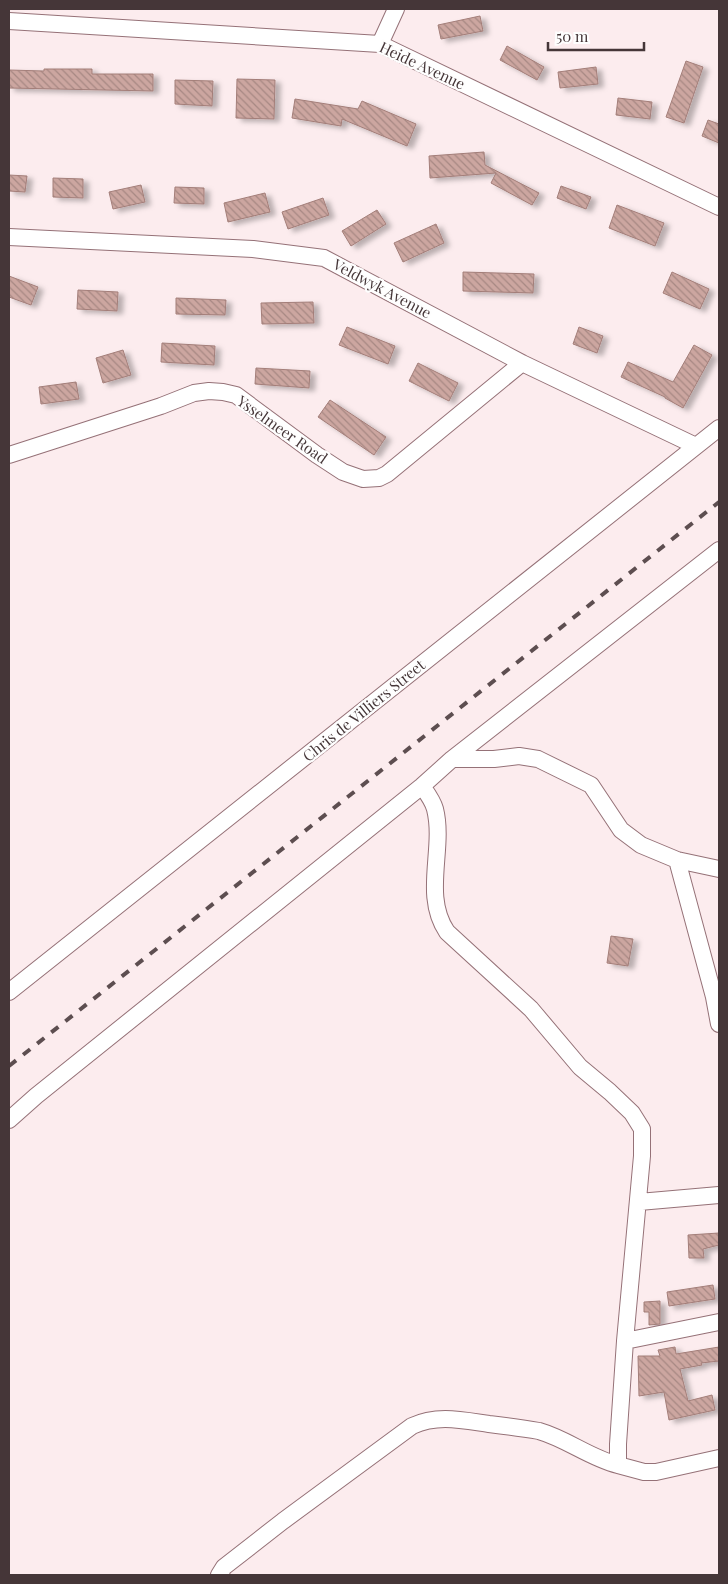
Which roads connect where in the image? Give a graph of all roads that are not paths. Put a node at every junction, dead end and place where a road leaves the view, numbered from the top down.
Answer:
1 (396, 9) edge
2 (9, 22) edge
3 (380, 44) junction
4 (719, 207) edge
5 (9, 237) edge
6 (522, 363) junction
7 (719, 428) edge
8 (696, 446) junction
9 (9, 455) edge
10 (719, 550) edge
11 (452, 760) junction
12 (422, 786) junction
13 (677, 860) junction
14 (719, 869) edge
15 (9, 992) edge
16 (717, 996) edge
17 (719, 1024) edge
18 (9, 1120) edge
19 (719, 1195) edge
20 (639, 1202) junction
21 (719, 1322) edge
22 (625, 1341) junction
23 (719, 1458) edge
24 (618, 1465) junction
25 (218, 1575) edge

1 - 3 street
2 - 3 street, Heide Avenue
3 - 4 street, Heide Avenue
5 - 6 street, Veldwyk Avenue
6 - 8 street, Veldwyk Avenue
6 - 9 street, Ysselmeer Road
7 - 8 street, Chris de Villiers Street
8 - 15 street, Chris de Villiers Street
10 - 11 street
11 - 12 street
11 - 13 street
12 - 18 street
12 - 20 street
13 - 14 street
13 - 16 street
16 - 17 street
19 - 20 street
20 - 22 street
21 - 22 street
22 - 24 street
23 - 24 street
24 - 25 street

